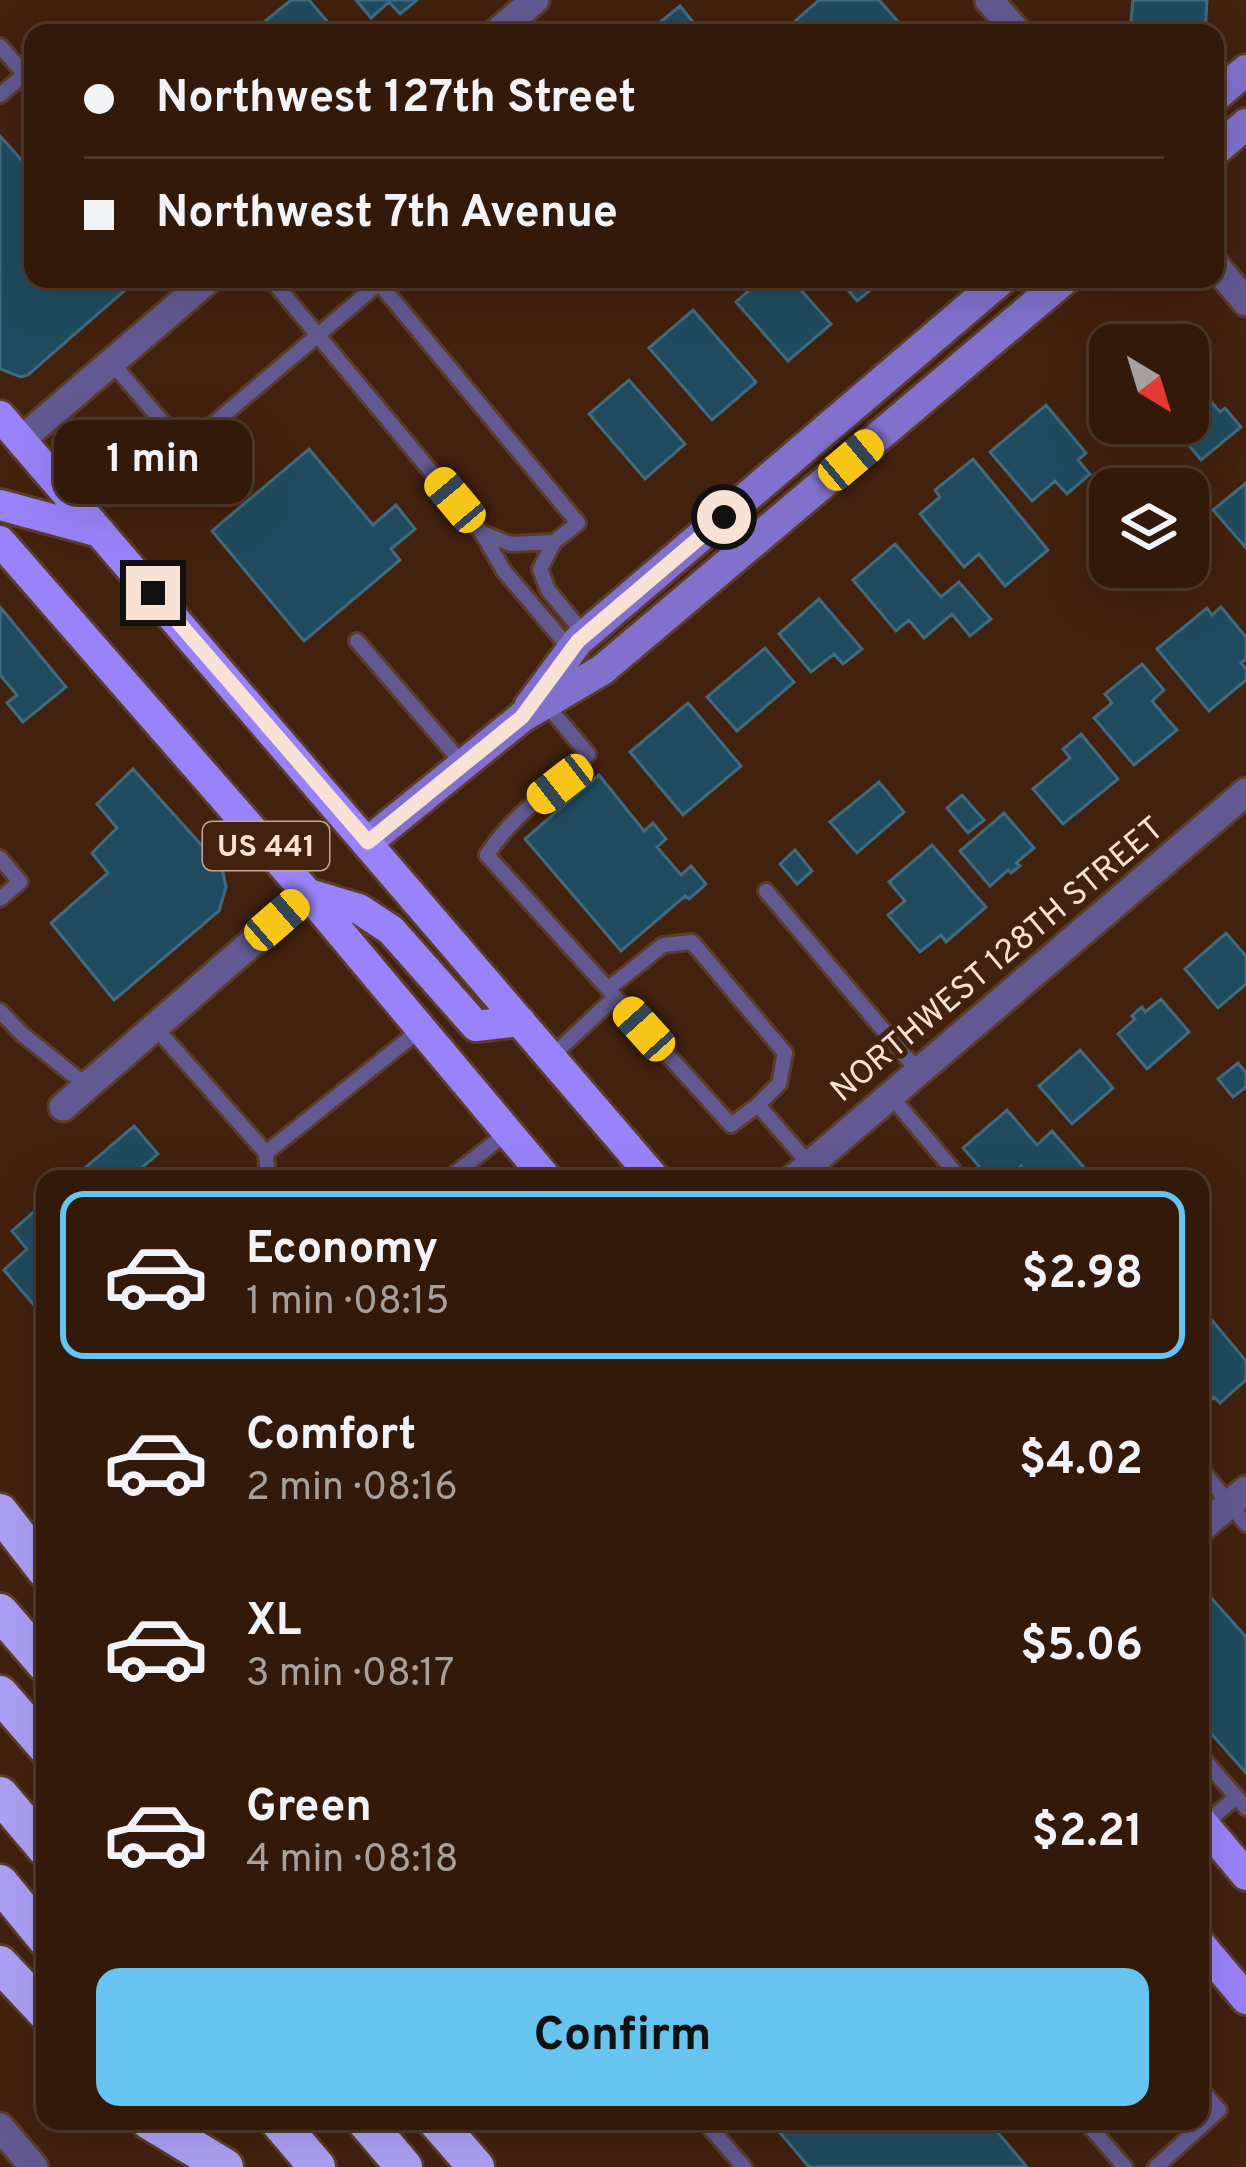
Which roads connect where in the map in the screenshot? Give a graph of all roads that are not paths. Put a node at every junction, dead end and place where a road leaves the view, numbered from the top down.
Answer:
1 (535, 0) edge
2 (989, 0) edge
3 (507, 24) edge
4 (1010, 24) edge
5 (0, 46) edge
6 (24, 73) edge
7 (1224, 276) edge
8 (196, 288) edge
9 (279, 288) edge
10 (373, 288) edge
11 (383, 288) edge
12 (992, 288) edge
13 (1053, 288) edge
14 (1246, 302) edge
15 (317, 334) junction
16 (111, 362) junction
17 (0, 416) edge
18 (21, 440) junction
19 (0, 505) edge
20 (100, 532) junction
21 (482, 533) junction
22 (0, 542) edge
23 (554, 542) junction
24 (357, 640) dead end
25 (578, 643) junction
26 (533, 710) junction
27 (463, 764) junction
28 (1246, 792) edge
29 (368, 842) junction
30 (0, 858) edge
31 (766, 891) dead end
32 (308, 894) junction
33 (0, 898) edge
34 (612, 993) junction
35 (0, 1011) edge
36 (520, 1021) junction
37 (155, 1027) junction
38 (421, 1029) junction
39 (551, 1057) junction
40 (919, 1072) junction
41 (87, 1086) junction
42 (890, 1095) junction
43 (758, 1105) junction
44 (63, 1107) dead end
45 (508, 1132) junction
46 (266, 1153) junction
47 (267, 1170) edge
48 (459, 1170) edge
49 (540, 1170) edge
50 (647, 1170) edge
51 (800, 1170) edge
52 (803, 1170) edge
53 (947, 1170) edge
54 (1209, 1477) edge
55 (1240, 1506) edge
56 (0, 1512) edge
57 (1209, 1524) edge
58 (36, 1558) edge
59 (0, 1612) edge
60 (36, 1654) edge
61 (0, 1694) edge
62 (36, 1736) edge
63 (1209, 1766) edge
64 (0, 1796) edge
65 (1241, 1803) edge
66 (1209, 1819) edge
67 (1209, 1831) edge
68 (36, 1838) edge
69 (1246, 1875) edge
70 (0, 1883) edge
71 (36, 1927) edge
72 (1209, 1955) edge
73 (0, 1964) edge
74 (1246, 1999) edge
75 (36, 2002) edge
76 (0, 2127) edge
77 (164, 2130) edge
78 (201, 2130) edge
79 (286, 2130) edge
80 (373, 2130) edge
81 (444, 2130) edge
82 (712, 2130) edge
83 (1093, 2130) edge
84 (1197, 2130) edge
85 (34, 2167) edge
86 (228, 2167) edge
87 (317, 2167) edge
88 (404, 2167) edge
89 (476, 2167) edge
90 (743, 2167) edge
91 (1125, 2167) edge
92 (1156, 2167) edge

1 - 3 street
2 - 4 street
5 - 6 lane
7 - 14 street
8 - 16 street
9 - 15 lane
10 - 15 lane
11 - 23 lane
12 - 25 street
13 - 26 street
15 - 16 lane
15 - 21 lane
16 - 18 street
17 - 18 main road, US 441
18 - 20 main road, US 441
19 - 20 main road
20 - 29 main road, US 441
21 - 23 lane
21 - 25 lane
22 - 32 main road, US 441
23 - 25 lane
24 - 27 lane
25 - 26 street
26 - 27 street
26 - 34 lane
27 - 29 street
28 - 40 street, NORTHWEST 128TH STREET
29 - 36 main road, US 441
30 - 33 lane
31 - 40 lane
32 - 36 main road
32 - 37 street
32 - 38 main road, US 441
34 - 39 lane
34 - 43 lane
34 - 43 lane
35 - 41 lane
36 - 39 main road, US 441
37 - 41 street
37 - 46 lane
38 - 45 main road, US 441
38 - 46 lane
39 - 50 main road, US 441
40 - 42 street, NORTHWEST 128TH STREET
41 - 44 street
42 - 52 street, NORTHWEST 128TH STREET
42 - 53 lane
43 - 51 lane
45 - 48 lane
45 - 49 main road, US 441
46 - 47 lane
54 - 55 lane
55 - 57 street
56 - 58 highway
59 - 60 highway
61 - 62 highway
63 - 65 lane
64 - 68 highway
65 - 66 lane
67 - 69 main road
70 - 71 highway
72 - 74 main road
73 - 75 highway
76 - 85 street
77 - 86 highway
78 - 86 highway
79 - 87 highway
80 - 88 highway
81 - 89 highway
82 - 90 lane
83 - 91 lane
84 - 92 lane

